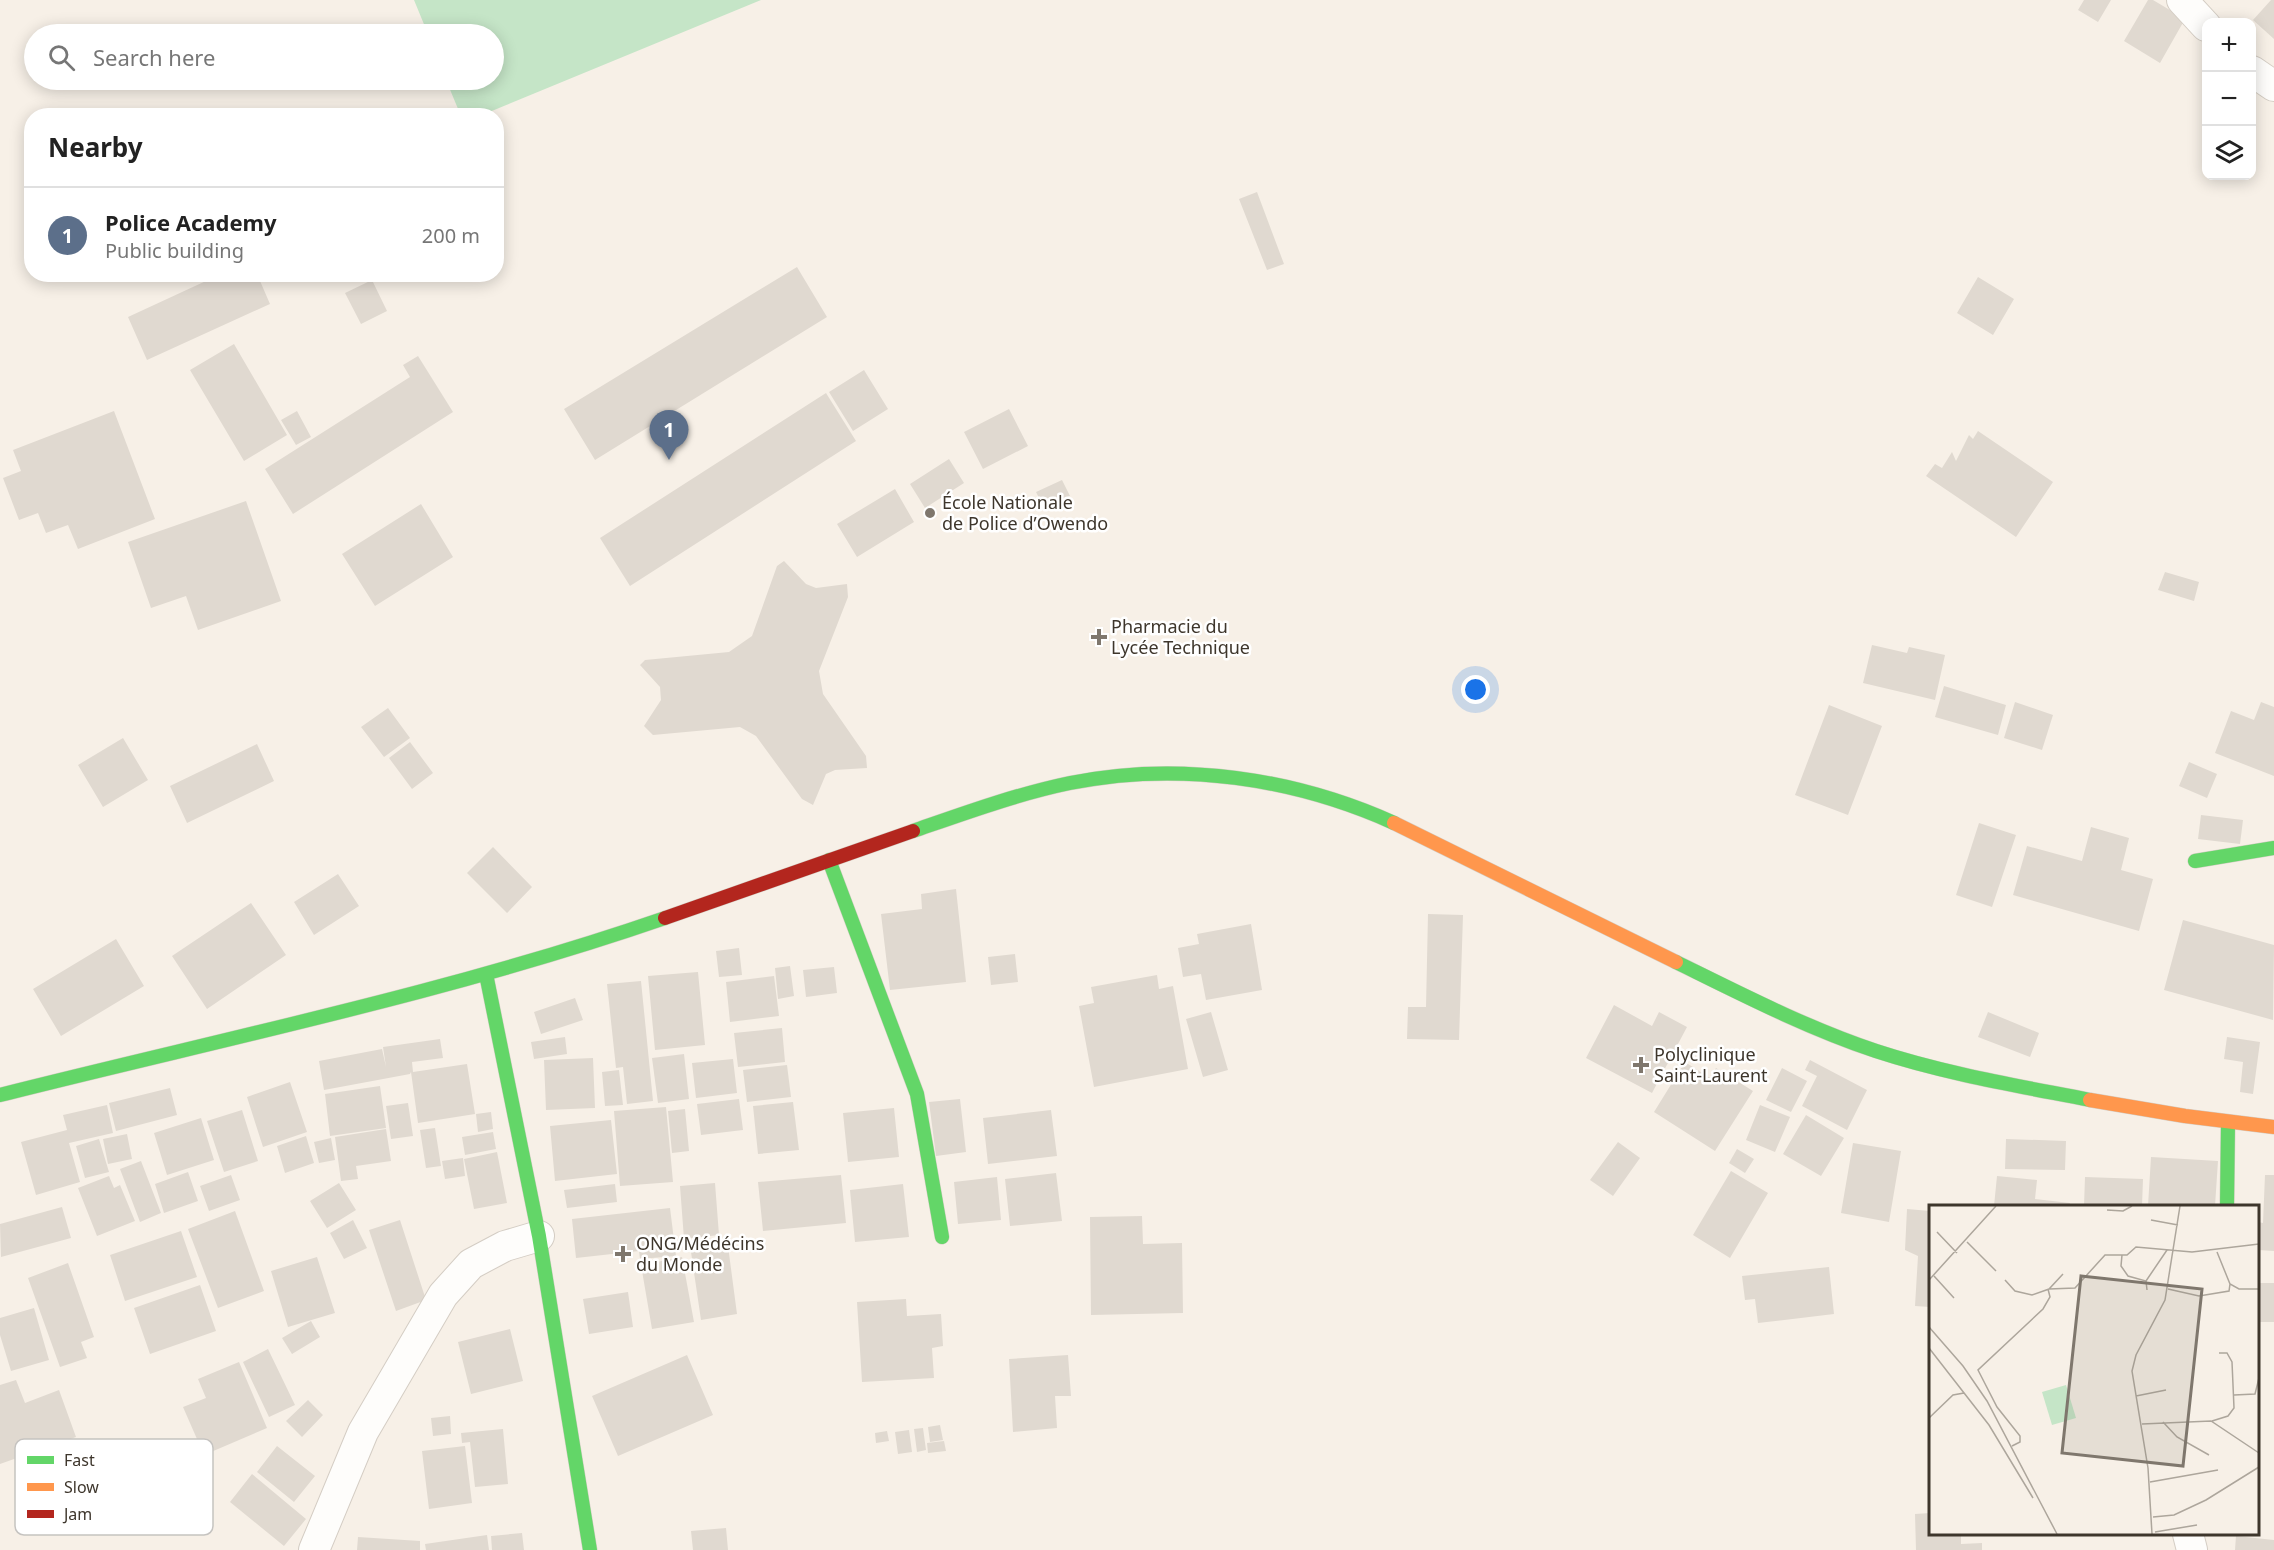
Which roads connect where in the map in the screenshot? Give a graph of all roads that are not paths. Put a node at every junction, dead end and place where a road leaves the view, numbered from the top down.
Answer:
1 (2181, 0) edge
2 (2202, 22) edge
3 (2253, 72) edge
4 (2274, 86) edge
5 (2274, 848) edge
6 (829, 860) junction
7 (2195, 861) dead end
8 (486, 974) junction
9 (0, 1095) edge
10 (2228, 1123) junction
11 (2274, 1127) edge
12 (2227, 1205) edge
13 (539, 1236) junction
14 (942, 1237) dead end
15 (2188, 1535) edge
16 (314, 1550) edge
17 (590, 1550) edge
18 (2192, 1550) edge

1 - 2 street
3 - 4 street
5 - 7 street
6 - 8 street
6 - 10 street
6 - 14 street
8 - 9 street
8 - 13 street
10 - 11 street
10 - 12 street
13 - 16 street
13 - 17 street
15 - 18 street

